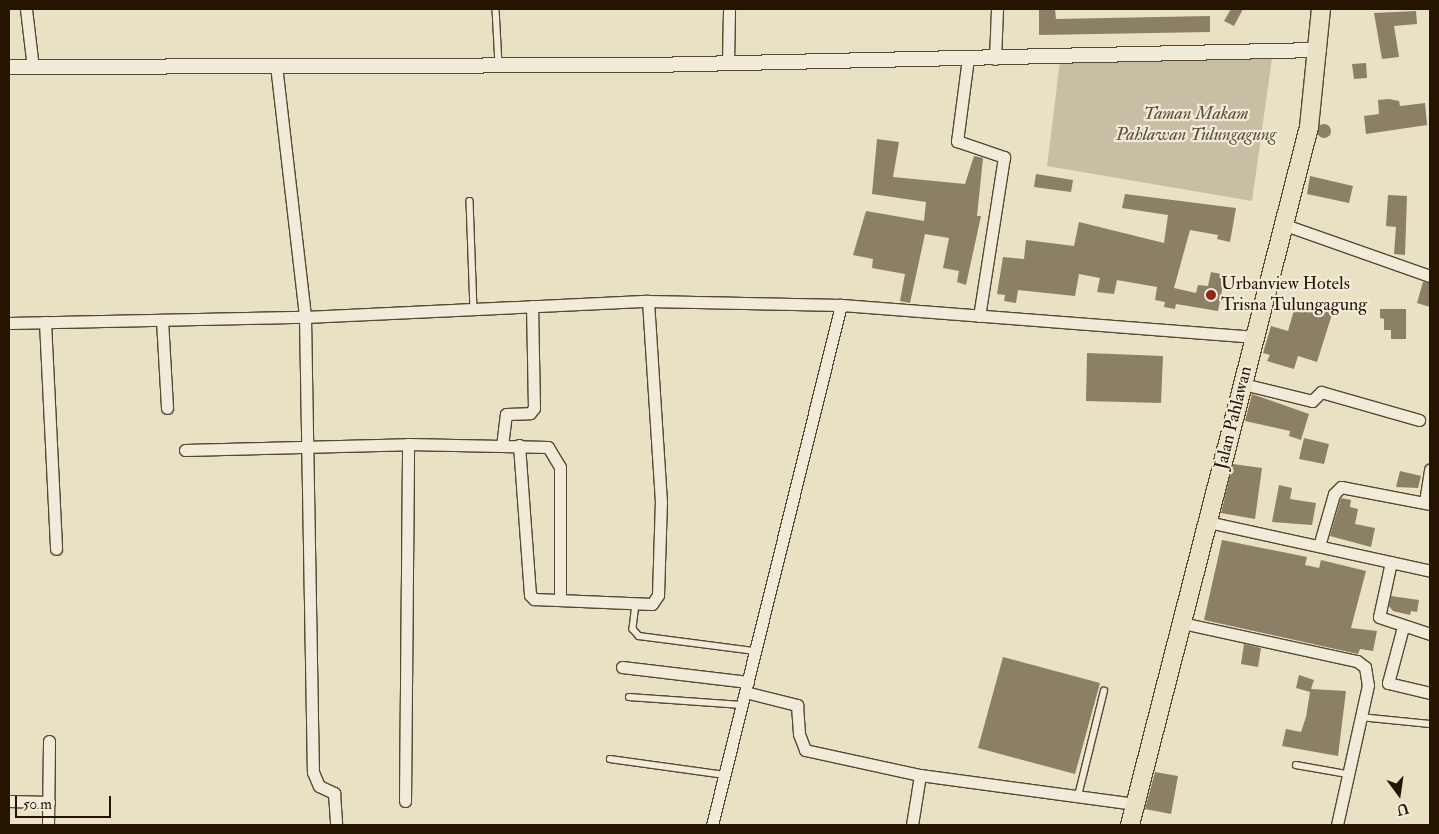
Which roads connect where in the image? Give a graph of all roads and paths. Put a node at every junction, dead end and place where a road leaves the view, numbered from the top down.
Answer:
1 (26, 9) edge
2 (496, 9) edge
3 (729, 9) edge
4 (997, 9) edge
5 (1321, 9) edge
6 (1319, 50) junction
7 (968, 58) junction
8 (995, 59) junction
9 (728, 63) junction
10 (276, 65) junction
11 (499, 65) junction
12 (9, 67) edge
13 (33, 68) junction
14 (470, 201) dead end
15 (1285, 224) junction
16 (1430, 276) edge
17 (648, 301) junction
18 (841, 305) junction
19 (532, 306) junction
20 (474, 309) junction
21 (979, 316) junction
22 (305, 317) junction
23 (162, 320) junction
24 (45, 322) junction
25 (9, 323) edge
26 (1254, 337) junction
27 (1243, 384) junction
28 (167, 408) dead end
29 (1419, 420) dead end
30 (408, 444) junction
31 (519, 445) junction
32 (502, 446) junction
33 (308, 447) junction
34 (185, 450) dead end
35 (1430, 469) edge
36 (1428, 503) edge
37 (1208, 522) junction
38 (1319, 546) junction
39 (56, 549) dead end
40 (1391, 562) junction
41 (1430, 571) edge
42 (560, 600) junction
43 (636, 604) junction
44 (1182, 623) junction
45 (1403, 627) junction
46 (1430, 634) edge
47 (755, 651) junction
48 (622, 667) dead end
49 (746, 687) junction
50 (1104, 691) dead end
51 (1430, 693) edge
52 (629, 697) dead end
53 (742, 705) junction
54 (1360, 717) junction
55 (1430, 724) edge
56 (50, 741) dead end
57 (610, 759) dead end
58 (1296, 765) dead end
59 (1347, 774) junction
60 (725, 775) junction
61 (920, 775) junction
62 (1078, 796) junction
63 (9, 801) edge
64 (405, 801) dead end
65 (48, 802) junction
66 (1135, 804) junction
67 (48, 825) edge
68 (336, 825) edge
69 (712, 825) edge
70 (912, 825) edge
71 (1130, 825) edge
72 (1336, 825) edge

1 - 13 street
2 - 11 lane
3 - 9 street
4 - 8 street
5 - 6 highway, Jalan Pahlawan
6 - 8 street
6 - 15 highway, Jalan Pahlawan
7 - 8 street
7 - 9 street
7 - 21 street
9 - 11 street
10 - 11 street
10 - 13 street
10 - 22 street
12 - 13 street
14 - 20 lane
15 - 16 street
15 - 26 highway, Jalan Pahlawan
17 - 18 street
17 - 19 street
17 - 43 street
18 - 21 street
18 - 47 street
19 - 20 street
19 - 32 street
20 - 22 street
21 - 26 street
22 - 23 street
22 - 33 street
23 - 24 street
23 - 28 street
24 - 25 street
24 - 39 street
26 - 27 highway, Jalan Pahlawan
27 - 29 street
27 - 37 highway, Jalan Pahlawan
30 - 32 street
30 - 33 street
30 - 64 street
31 - 32 street
31 - 42 street
31 - 42 street
33 - 34 street
33 - 68 street
35 - 36 street
36 - 38 street
37 - 38 street
37 - 44 highway, Jalan Pahlawan
38 - 40 street
40 - 41 street
40 - 45 street
42 - 43 street
43 - 47 lane
44 - 54 street
44 - 66 highway, Jalan Pahlawan
45 - 46 street
45 - 51 street
47 - 49 street
48 - 49 street
49 - 53 street
49 - 61 street
50 - 62 lane
52 - 53 lane
53 - 60 street
54 - 55 lane
54 - 59 street
56 - 65 street
57 - 60 lane
58 - 59 lane
59 - 72 street
60 - 69 street
61 - 62 street
61 - 70 street
62 - 66 street
63 - 65 street
65 - 67 street
66 - 71 highway, Jalan Pahlawan

